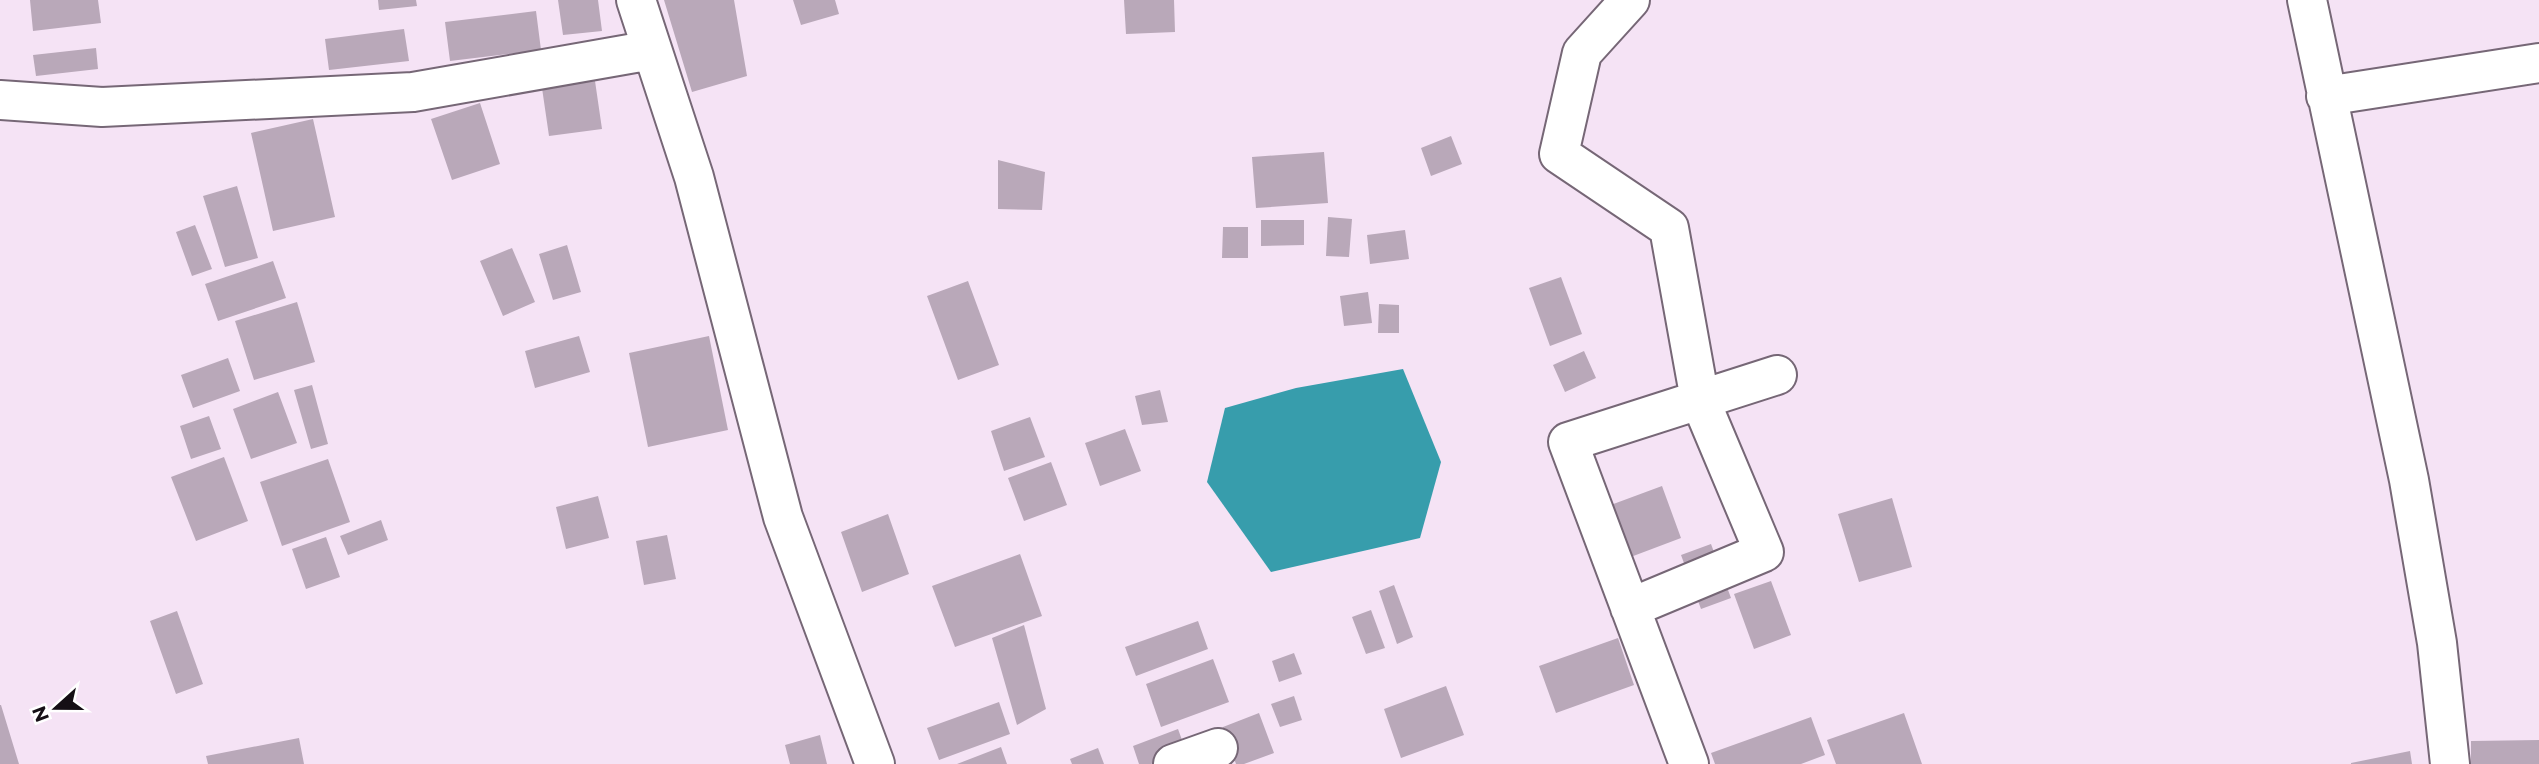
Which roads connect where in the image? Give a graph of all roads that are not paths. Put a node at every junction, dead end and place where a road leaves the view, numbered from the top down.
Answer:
1 (636, 0) edge
2 (1630, 0) edge
3 (2306, 0) edge
4 (652, 50) junction
5 (2539, 63) edge
6 (2326, 96) junction
7 (0, 100) edge
8 (1777, 375) dead end
9 (1700, 400) junction
10 (1630, 608) junction
11 (1218, 748) dead end
12 (875, 764) edge
13 (1173, 764) edge
14 (1689, 764) edge
15 (2450, 764) edge

1 - 4 street
2 - 9 street
3 - 6 street
4 - 7 street
4 - 12 street
5 - 6 street
6 - 15 street
8 - 9 street
9 - 10 street
9 - 10 street
10 - 14 street
11 - 13 street

